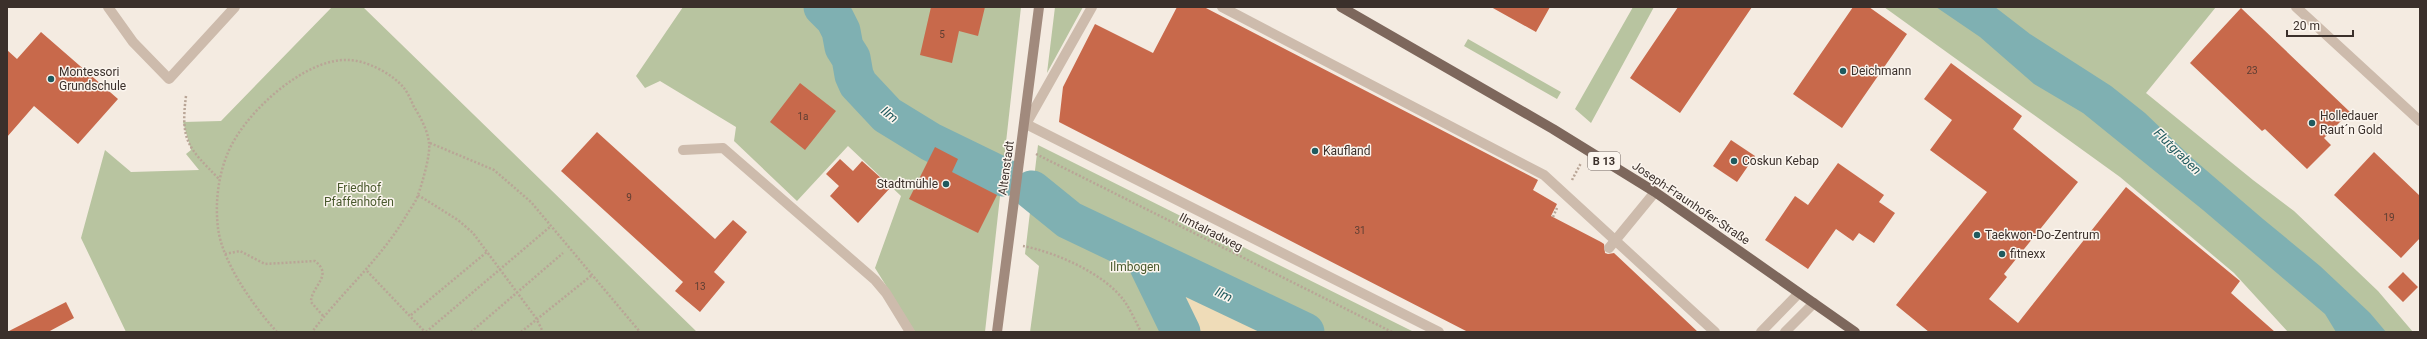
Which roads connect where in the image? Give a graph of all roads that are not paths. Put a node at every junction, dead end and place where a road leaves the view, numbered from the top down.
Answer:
1 (108, 7) edge
2 (235, 7) edge
3 (1039, 7) edge
4 (1092, 7) edge
5 (1222, 7) edge
6 (1341, 7) edge
7 (2296, 7) edge
8 (2420, 121) edge
9 (1026, 124) junction
10 (683, 150) dead end
11 (1655, 192) junction
12 (1616, 240) junction
13 (1609, 248) dead end
14 (1799, 293) junction
15 (1814, 303) junction
16 (910, 332) edge
17 (997, 332) edge
18 (1439, 332) edge
19 (1715, 332) edge
20 (1761, 332) edge
21 (1785, 332) edge
22 (1855, 332) edge

1 - 2 street
3 - 9 street, Altenstadt
4 - 9 street
5 - 12 street
6 - 11 main road, Joseph-Fraunhofer-Straße / B 13
7 - 8 street
9 - 17 street, Altenstadt
9 - 18 street
10 - 16 street
11 - 12 street
11 - 14 main road, Joseph-Fraunhofer-Straße / B 13
12 - 13 street
12 - 19 street
14 - 15 main road, Joseph-Fraunhofer-Straße / B 13
14 - 20 street
15 - 21 street
15 - 22 main road, Joseph-Fraunhofer-Straße / B 13

